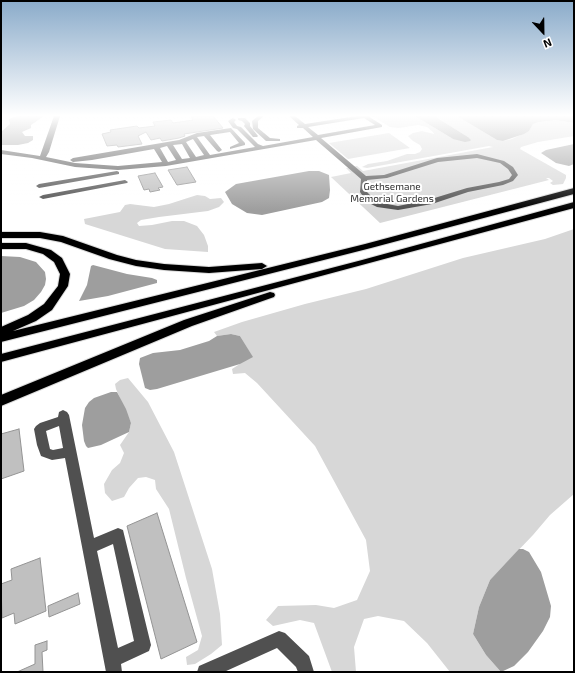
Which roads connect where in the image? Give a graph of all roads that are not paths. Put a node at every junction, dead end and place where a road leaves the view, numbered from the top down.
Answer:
1 (48, 147) edge
2 (155, 147) edge
3 (157, 147) edge
4 (171, 147) edge
5 (187, 147) edge
6 (202, 147) edge
7 (217, 147) edge
8 (238, 147) edge
9 (252, 147) edge
10 (327, 147) edge
11 (1, 152) edge
12 (221, 152) junction
13 (11, 154) junction
14 (1, 155) edge
15 (208, 156) junction
16 (145, 157) junction
17 (42, 158) junction
18 (49, 159) junction
19 (194, 159) junction
20 (180, 161) junction
21 (166, 164) junction
22 (122, 170) junction
23 (89, 171) dead end
24 (364, 178) junction
25 (39, 186) junction
26 (574, 191) edge
27 (574, 205) edge
28 (1, 234) edge
29 (1, 246) edge
30 (368, 246) junction
31 (366, 262) junction
32 (1, 331) edge
33 (1, 338) edge
34 (1, 358) edge
35 (1, 400) edge
36 (70, 452) junction
37 (89, 546) junction
38 (113, 666) edge
39 (205, 672) edge
40 (306, 672) edge

1 - 17 street
2 - 16 street
3 - 21 street
4 - 20 street
5 - 19 street
6 - 15 street
7 - 12 street
8 - 12 street
9 - 12 street
10 - 24 street
11 - 13 street
12 - 15 street
13 - 14 street
13 - 17 street
15 - 19 street
16 - 18 street
16 - 21 street
16 - 22 street
17 - 18 street
18 - 22 street
19 - 20 street
20 - 21 street
22 - 25 street
22 - 25 street
23 - 25 street
24 - 24 street
26 - 30 highway
27 - 31 highway
28 - 30 highway
29 - 32 highway
30 - 33 highway
31 - 34 highway
31 - 35 highway
36 - 36 street
36 - 37 street
37 - 38 street
37 - 38 street
39 - 40 street

